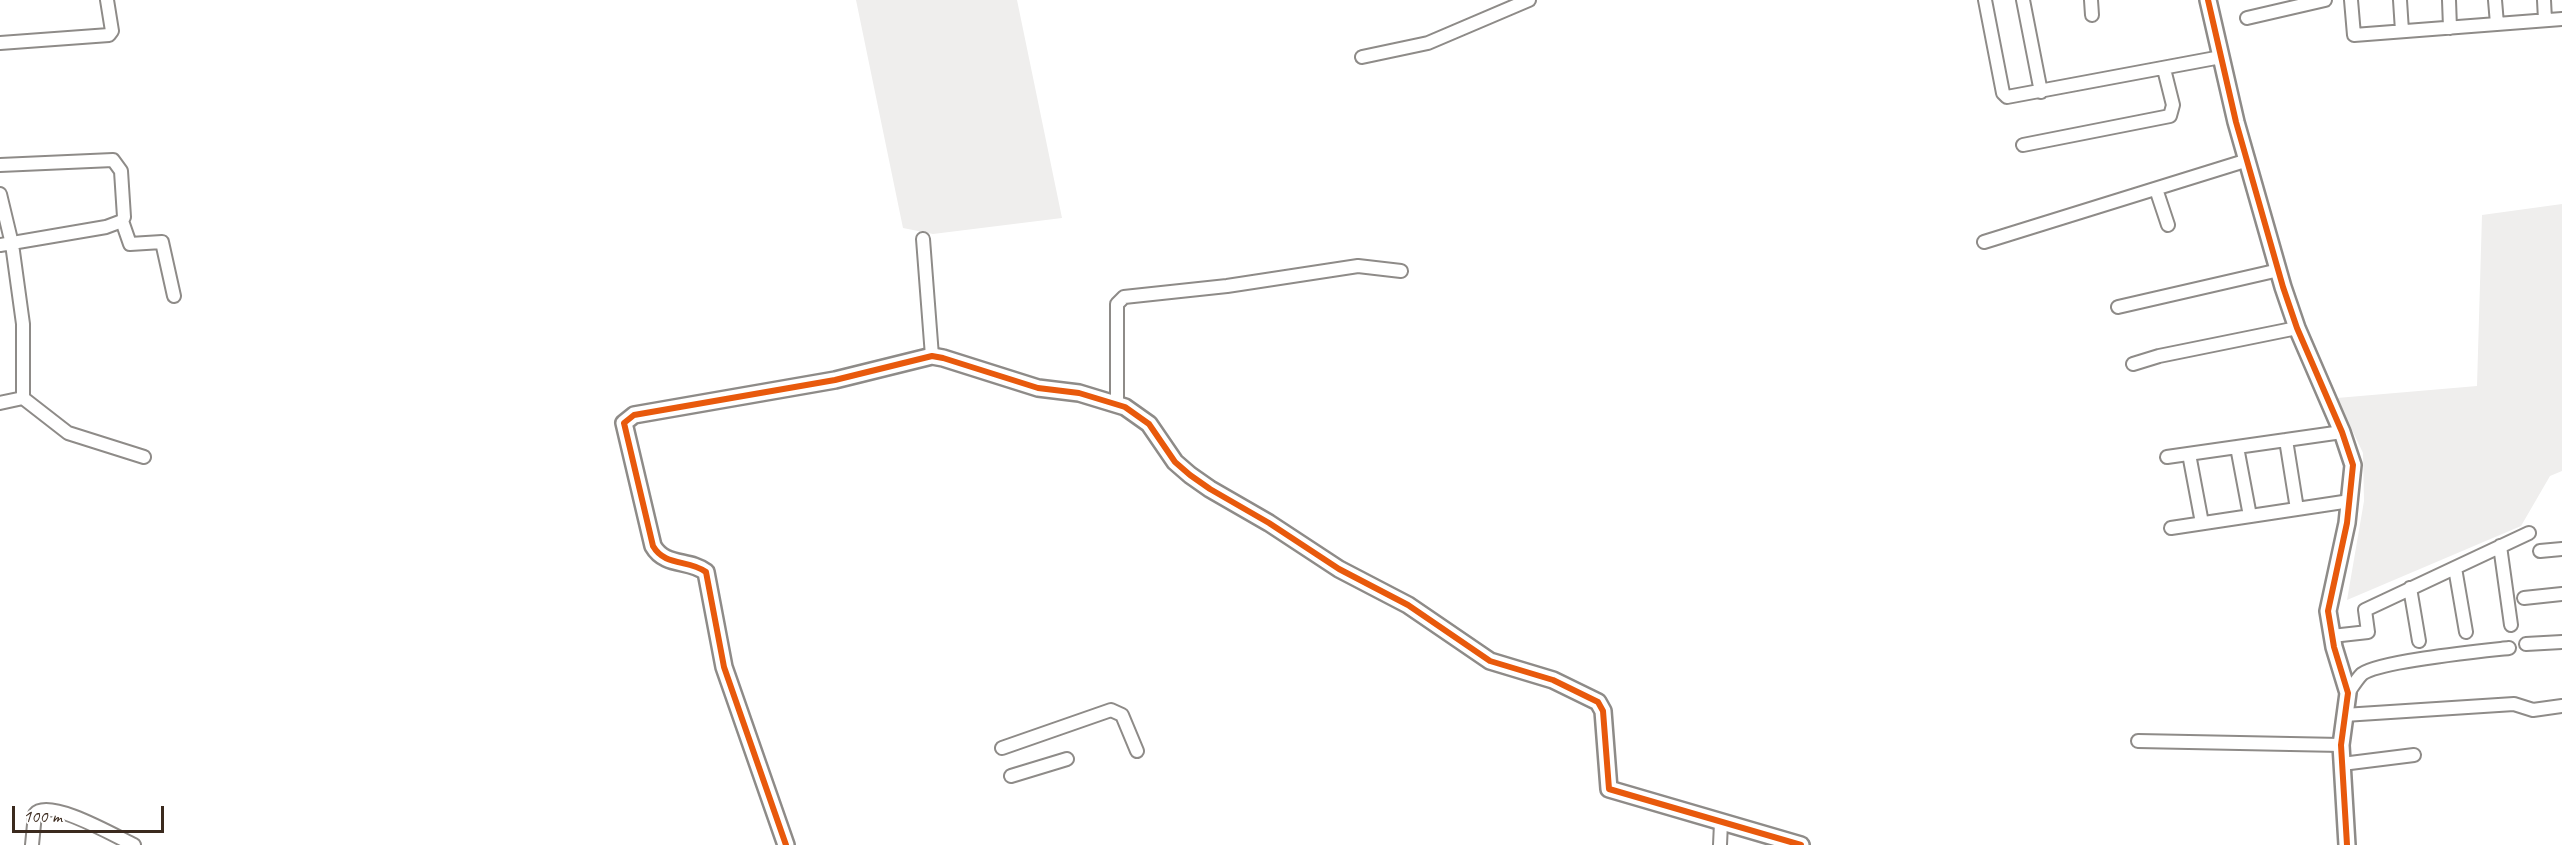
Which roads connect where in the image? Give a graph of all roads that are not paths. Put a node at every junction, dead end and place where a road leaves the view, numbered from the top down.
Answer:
1 (107, 0) edge
2 (1529, 0) edge
3 (1985, 0) edge
4 (2023, 0) edge
5 (2091, 0) edge
6 (2208, 0) edge
7 (2325, 0) edge
8 (2351, 0) edge
9 (2400, 0) edge
10 (2449, 0) edge
11 (2495, 0) edge
12 (2544, 0) edge
13 (2092, 15) dead end
14 (2247, 18) dead end
15 (2562, 19) edge
16 (2545, 20) junction
17 (2497, 24) junction
18 (2450, 28) junction
19 (2403, 31) junction
20 (0, 43) edge
21 (1362, 57) dead end
22 (2221, 57) junction
23 (2164, 69) junction
24 (2041, 92) junction
25 (2023, 145) dead end
26 (2248, 160) junction
27 (0, 165) edge
28 (2156, 189) junction
29 (0, 194) edge
30 (122, 221) junction
31 (2168, 225) dead end
32 (923, 239) dead end
33 (1984, 242) dead end
34 (6, 245) edge
35 (2279, 270) junction
36 (1401, 271) dead end
37 (174, 296) dead end
38 (2118, 307) dead end
39 (2297, 328) junction
40 (932, 356) junction
41 (2133, 364) dead end
42 (22, 398) junction
43 (0, 403) edge
44 (1117, 404) junction
45 (2342, 432) junction
46 (2286, 440) junction
47 (2237, 447) junction
48 (2189, 454) junction
49 (144, 457) dead end
50 (2167, 457) dead end
51 (2350, 501) junction
52 (2297, 509) junction
53 (2250, 516) junction
54 (2202, 523) junction
55 (2171, 528) dead end
56 (2529, 533) dead end
57 (2500, 546) junction
58 (2562, 549) edge
59 (2540, 551) dead end
60 (2455, 568) junction
61 (2410, 588) junction
62 (2562, 594) edge
63 (2524, 598) dead end
64 (2511, 626) dead end
65 (2466, 632) dead end
66 (2332, 636) junction
67 (2419, 641) dead end
68 (2562, 642) edge
69 (2526, 644) dead end
70 (2509, 648) dead end
71 (2348, 693) junction
72 (2562, 706) edge
73 (2344, 715) junction
74 (2138, 741) dead end
75 (2341, 745) junction
76 (1002, 748) dead end
77 (1137, 751) dead end
78 (2414, 755) dead end
79 (1067, 759) dead end
80 (2342, 764) junction
81 (1011, 776) dead end
82 (1721, 823) junction
83 (32, 845) edge
84 (134, 845) edge
85 (786, 845) edge
86 (1720, 845) edge
87 (1799, 845) edge
88 (2347, 845) edge

1 - 20 street
2 - 21 street
3 - 24 street
4 - 24 street
5 - 13 street
6 - 22 street
7 - 14 street
8 - 19 street
9 - 19 street
10 - 18 street
11 - 17 street
12 - 16 street
15 - 16 street
16 - 17 street
17 - 18 street
18 - 19 street
22 - 23 street
22 - 26 street
23 - 24 street
23 - 25 street
26 - 28 street
26 - 35 street
27 - 30 street
28 - 31 street
28 - 33 street
29 - 34 street
30 - 34 street
30 - 37 street
32 - 40 street
34 - 42 street
35 - 38 street
35 - 39 street
36 - 44 street
39 - 41 street
39 - 45 street
40 - 44 street
40 - 85 street
42 - 43 street
42 - 49 street
44 - 82 street
45 - 46 street
45 - 51 street
46 - 47 street
46 - 52 street
47 - 48 street
47 - 53 street
48 - 50 street
48 - 54 street
51 - 52 street
51 - 66 street
52 - 53 street
53 - 54 street
54 - 55 street
56 - 57 street
57 - 60 street
57 - 64 street
58 - 59 street
60 - 61 street
60 - 65 street
61 - 66 street
61 - 67 street
62 - 63 street
66 - 71 street
68 - 69 street
70 - 71 street
71 - 73 street
72 - 73 street
73 - 75 street
74 - 75 street
75 - 80 street
76 - 77 street
78 - 80 street
79 - 81 street
80 - 88 street
82 - 86 street
82 - 87 street
83 - 84 street

